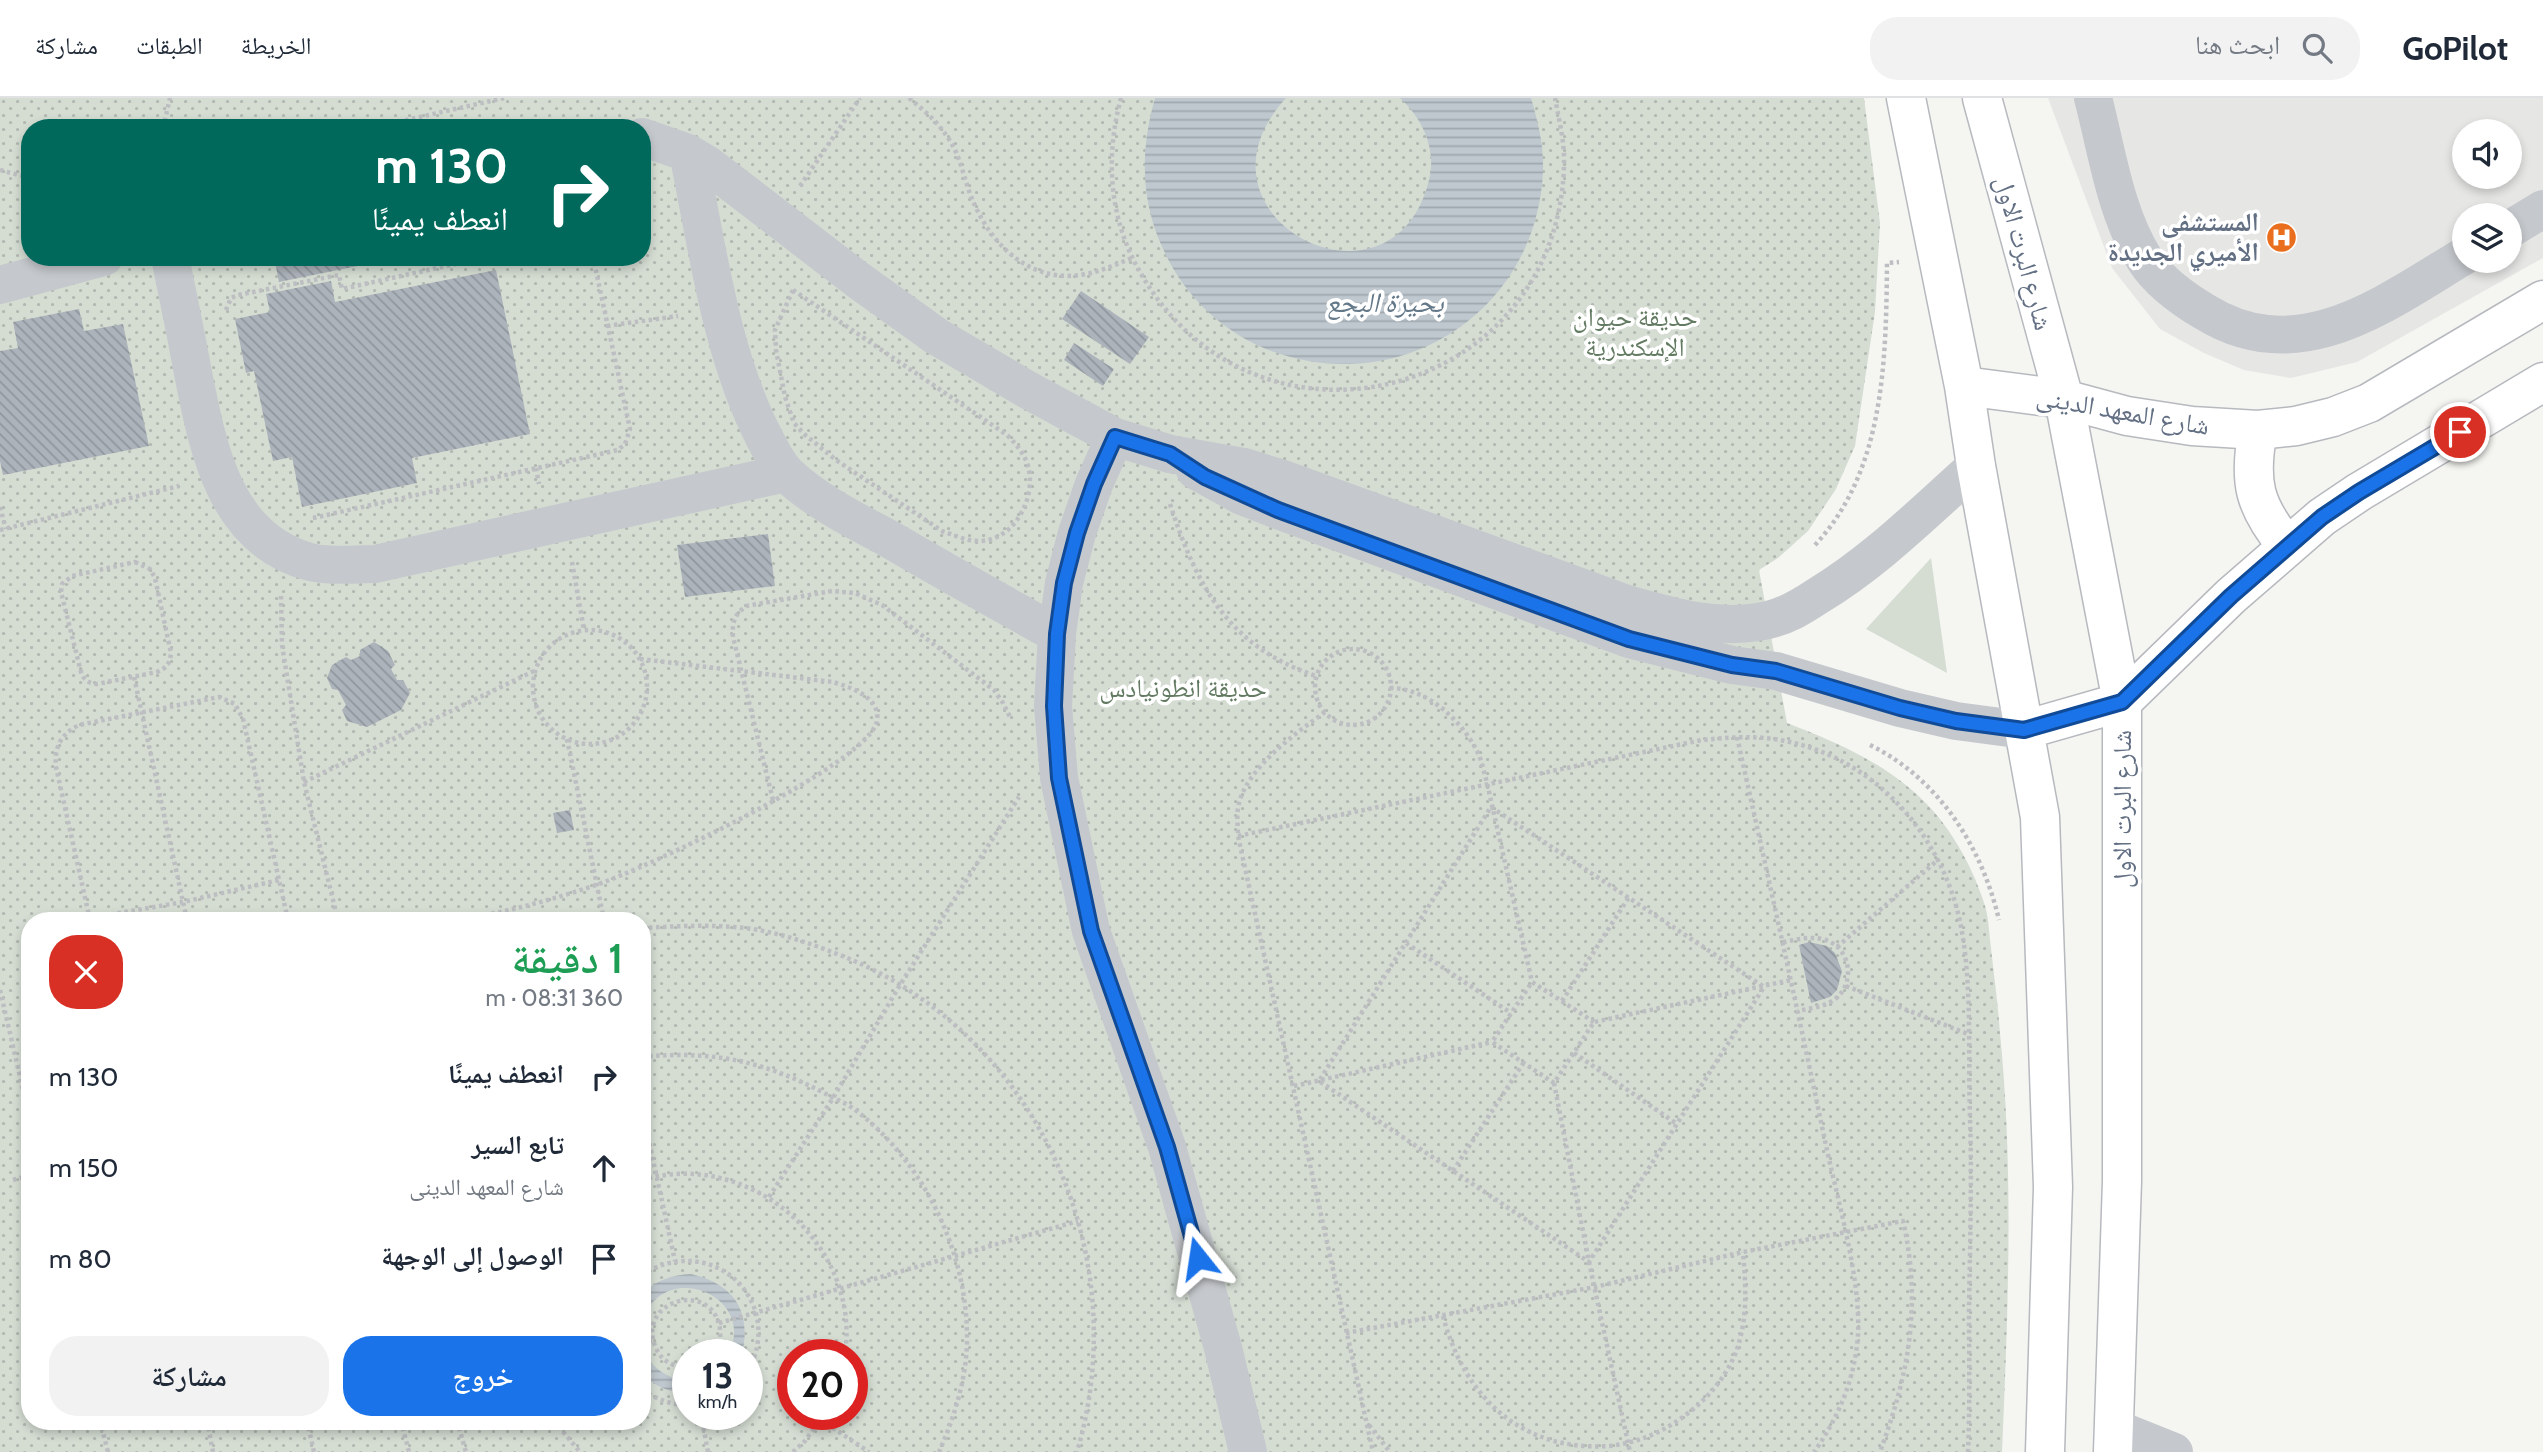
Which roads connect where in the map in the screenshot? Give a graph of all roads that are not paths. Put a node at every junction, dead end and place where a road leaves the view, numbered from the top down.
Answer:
1 (1906, 98) edge
2 (1982, 98) edge
3 (2093, 98) edge
4 (651, 140) edge
5 (688, 153) junction
6 (2543, 209) edge
7 (2522, 222) edge
8 (2452, 263) edge
9 (71, 266) edge
10 (172, 266) edge
11 (0, 285) edge
12 (2543, 300) edge
13 (2543, 382) edge
14 (1964, 386) junction
15 (2064, 398) junction
16 (2258, 430) junction
17 (1115, 437) junction
18 (1976, 466) junction
19 (786, 473) junction
20 (2287, 546) junction
21 (1057, 634) junction
22 (1697, 639) junction
23 (2122, 702) junction
24 (2024, 730) junction
25 (2113, 1440) edge
26 (1248, 1452) edge
27 (2045, 1452) edge
28 (2174, 1452) edge

1 - 14 main road
2 - 15 main road, شارع البرت الاول
3 - 8 street
4 - 5 street
5 - 17 street
5 - 19 street
6 - 7 street
9 - 11 street
10 - 19 street
12 - 16 main road, شارع المعهد الدينى
13 - 20 main road
14 - 15 main road, شارع المعهد الدينى
14 - 18 main road
15 - 16 main road, شارع المعهد الدينى
15 - 23 main road, شارع البرت الاول
16 - 20 main road
17 - 21 street
17 - 22 street
18 - 22 street
18 - 24 main road
19 - 21 street
20 - 23 main road
21 - 26 street
22 - 24 street
23 - 24 main road
23 - 25 main road, شارع البرت الاول
24 - 27 main road
25 - 28 street

